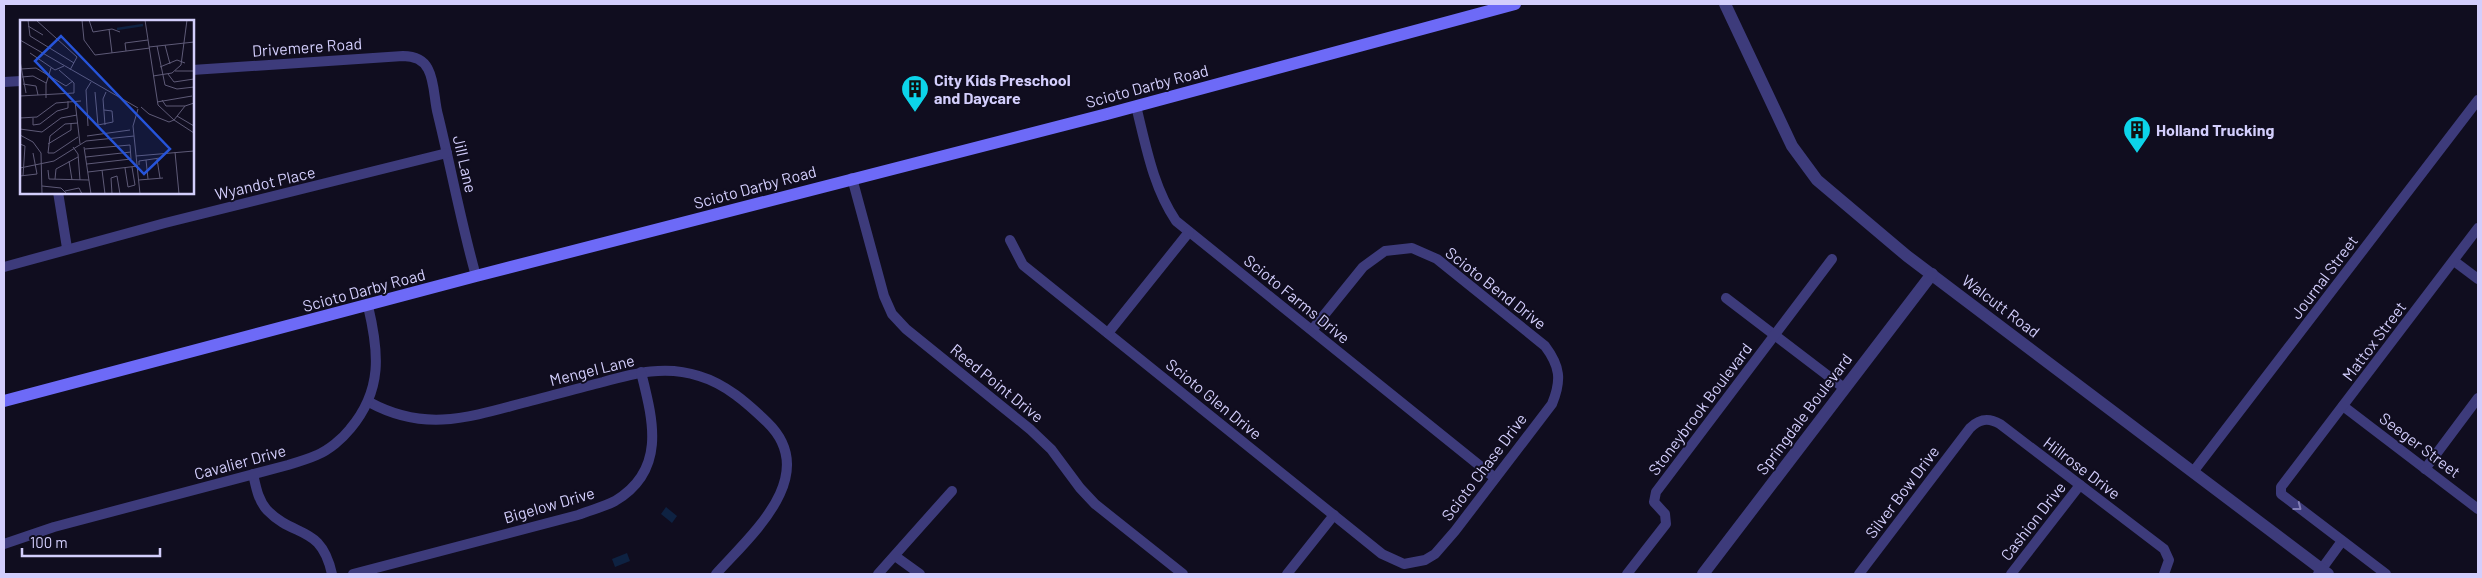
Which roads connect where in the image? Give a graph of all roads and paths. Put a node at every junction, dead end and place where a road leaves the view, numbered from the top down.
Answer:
1 (1515, 4) edge
2 (1725, 4) edge
3 (422, 61) joint
4 (194, 70) edge
5 (20, 81) edge
6 (4, 82) edge
7 (2478, 100) edge
8 (1136, 106) junction
9 (447, 153) junction
10 (852, 178) junction
11 (58, 194) edge
12 (2478, 228) edge
13 (1189, 232) junction
14 (1010, 240) dead end
15 (67, 248) junction
16 (1832, 259) dead end
17 (2454, 261) junction
18 (4, 267) edge
19 (1932, 274) junction
20 (476, 276) junction
21 (2478, 278) edge
22 (1726, 298) dead end
23 (368, 306) junction
24 (1312, 330) junction
25 (1108, 333) junction
26 (1775, 335) junction
27 (640, 372) junction
28 (1560, 373) joint
29 (1844, 388) junction
30 (2478, 398) edge
31 (4, 401) edge
32 (369, 402) junction
33 (2343, 406) junction
34 (1970, 428) joint
35 (2425, 469) junction
36 (2193, 472) junction
37 (253, 474) junction
38 (1495, 478) junction
39 (2080, 485) junction
40 (952, 491) dead end
41 (2478, 509) edge
42 (1334, 516) junction
43 (2342, 541) junction
44 (4, 544) edge
45 (895, 556) junction
46 (1413, 564) joint
47 (2322, 573) edge
48 (332, 574) edge
49 (352, 574) edge
50 (716, 574) edge
51 (878, 574) edge
52 (920, 574) edge
53 (1183, 574) edge
54 (1287, 574) edge
55 (1627, 574) edge
56 (1703, 574) edge
57 (1859, 574) edge
58 (2011, 574) edge
59 (2164, 574) edge
60 (2386, 574) edge

1 - 8 main road, Scioto Darby Road
2 - 19 street, Walcutt Road
3 - 4 street, Drivemere Road
3 - 9 street, Jill Lane
5 - 6 street
7 - 36 street, Journal Street
8 - 10 main road, Scioto Darby Road
8 - 13 street, Scioto Farms Drive
9 - 15 street, Wyandot Place
9 - 20 street, Jill Lane
10 - 20 main road, Scioto Darby Road
10 - 53 street, Reed Point Drive
11 - 15 street
12 - 17 street, Mattox Street
13 - 24 street, Scioto Farms Drive
13 - 25 street
14 - 25 street, Scioto Glen Drive
15 - 18 street, Wyandot Place
16 - 26 street, Stoneybrook Boulevard
17 - 21 street
17 - 33 street, Mattox Street
19 - 29 street, Springdale Boulevard
19 - 36 street, Walcutt Road
20 - 23 main road, Scioto Darby Road
22 - 26 street, Stoneybrook Boulevard
23 - 31 main road, Scioto Darby Road
23 - 32 street, Cavalier Drive
24 - 28 street, Scioto Bend Drive
24 - 38 street, Scioto Farms Drive
25 - 42 street, Scioto Glen Drive
26 - 29 street, Stoneybrook Boulevard
26 - 55 street, Stoneybrook Boulevard
27 - 32 street, Mengel Lane
27 - 49 street, Bigelow Drive
27 - 50 street, Mengel Lane
28 - 38 street, Scioto Chase Drive
29 - 56 street, Springdale Boulevard
30 - 35 street
32 - 37 street, Cavalier Drive
33 - 35 street, Seeger Street
33 -> 43 street, Mattox Street
34 - 39 street, Hillrose Drive
34 - 57 street, Silver Bow Drive
35 - 41 street, Seeger Street
36 - 47 street, Walcutt Road
37 - 44 street, Cavalier Drive
37 - 48 street
38 - 46 street, Scioto Chase Drive
39 - 58 street, Cashion Drive
39 - 59 street, Hillrose Drive
40 - 45 street
42 - 46 street, Scioto Glen Drive
42 - 54 street
43 - 47 street
43 - 60 street
45 - 51 street
45 - 52 street

